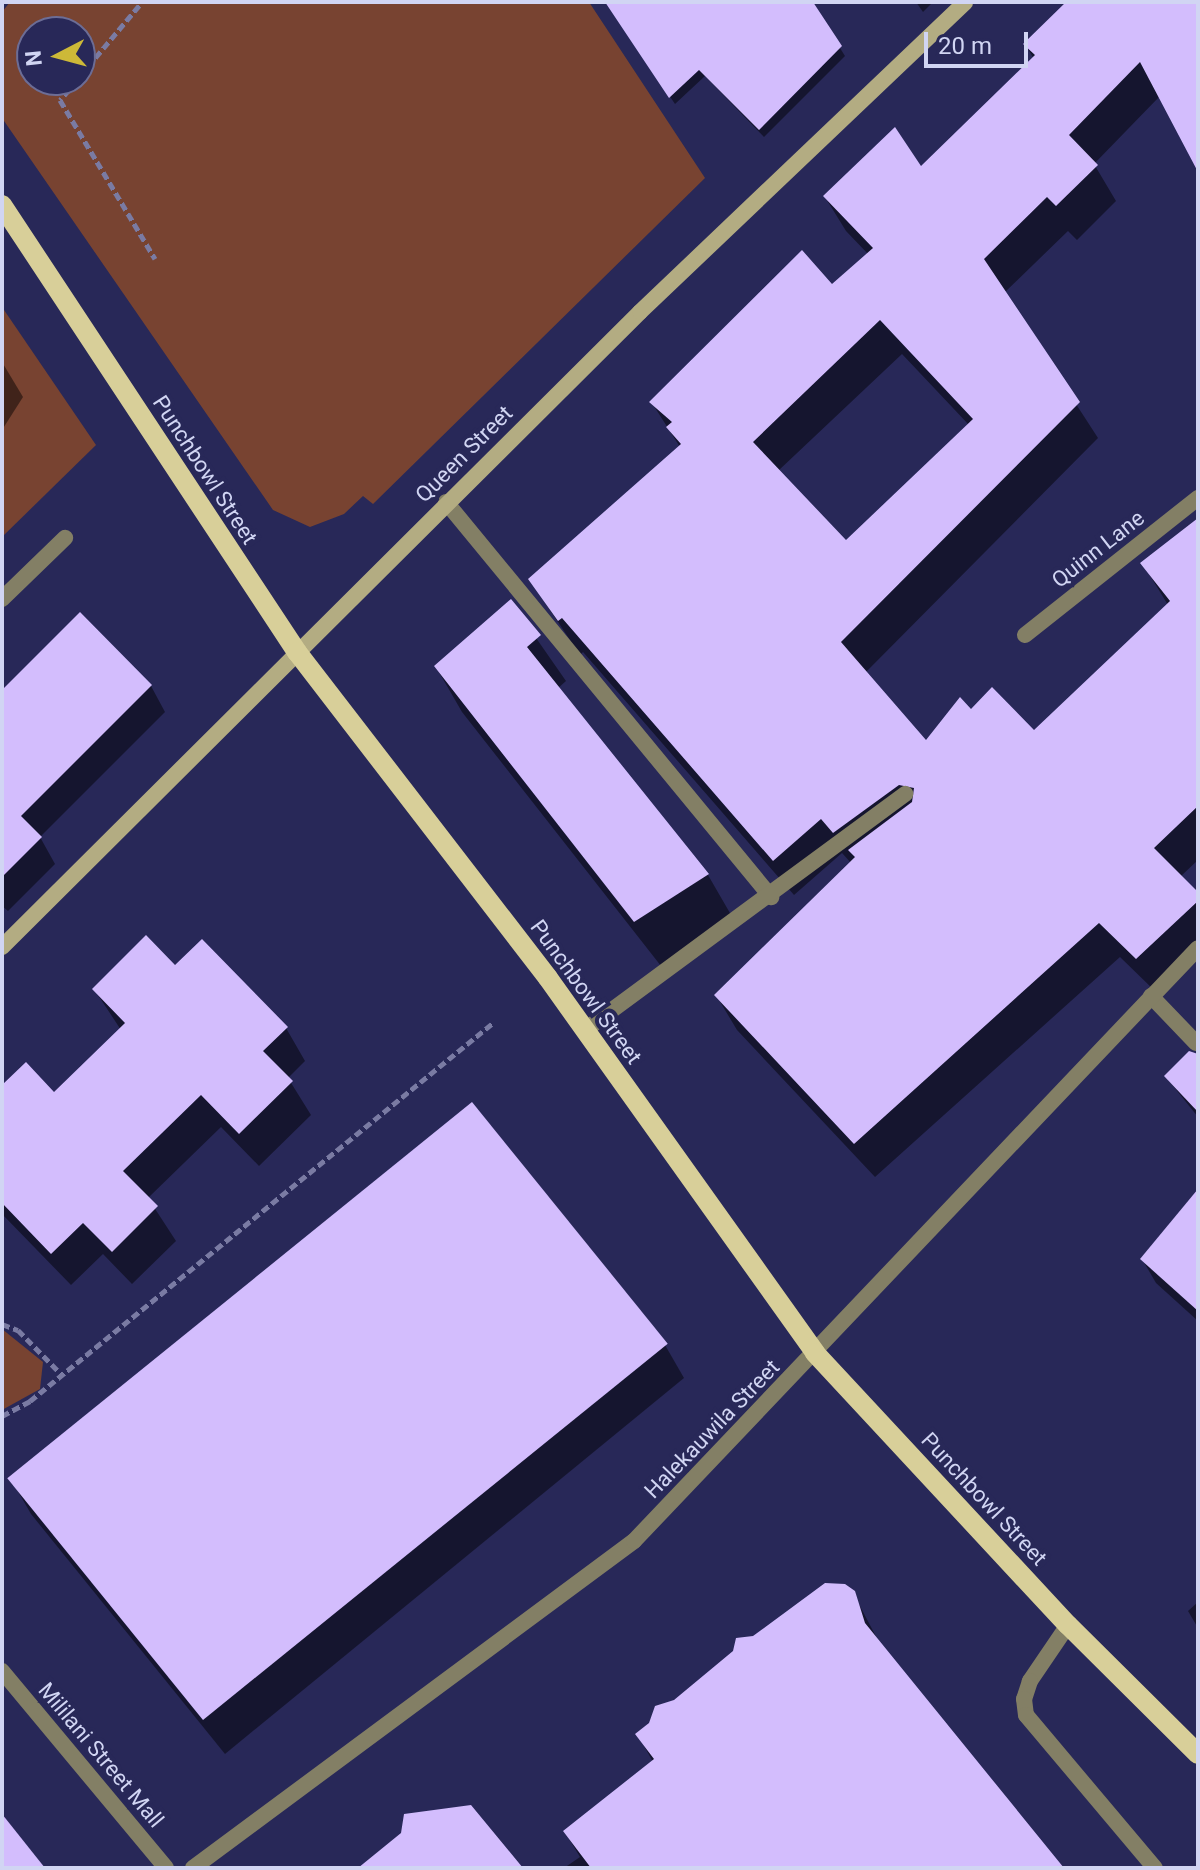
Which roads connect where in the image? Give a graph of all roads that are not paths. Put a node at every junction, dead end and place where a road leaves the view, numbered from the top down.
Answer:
1 (965, 2) edge
2 (2, 205) edge
3 (1198, 498) edge
4 (446, 502) junction
5 (65, 538) dead end
6 (2, 599) edge
7 (1025, 635) dead end
8 (297, 652) junction
9 (905, 794) dead end
10 (771, 897) junction
11 (2, 947) edge
12 (1198, 948) edge
13 (1151, 996) junction
14 (585, 1030) junction
15 (1196, 1043) edge
16 (815, 1353) junction
17 (1068, 1625) junction
18 (2, 1671) edge
19 (1198, 1754) edge
20 (166, 1868) edge
21 (193, 1868) edge
22 (1155, 1868) edge

1 - 4 main road, Queen Street
2 - 8 main road, Punchbowl Street
3 - 7 street, Quinn Lane
4 - 8 main road, Queen Street
4 - 10 street
5 - 6 street
8 - 11 main road, Queen Street
8 - 14 main road, Punchbowl Street
9 - 10 street
10 - 14 street
12 - 13 street, Halekauwila Street
13 - 15 street
13 - 16 street, Halekauwila Street
14 - 16 main road, Punchbowl Street
16 - 17 main road, Punchbowl Street
16 - 21 street, Halekauwila Street
17 - 19 main road, Punchbowl Street
17 - 22 street
18 - 20 street, Mililani Street Mall

